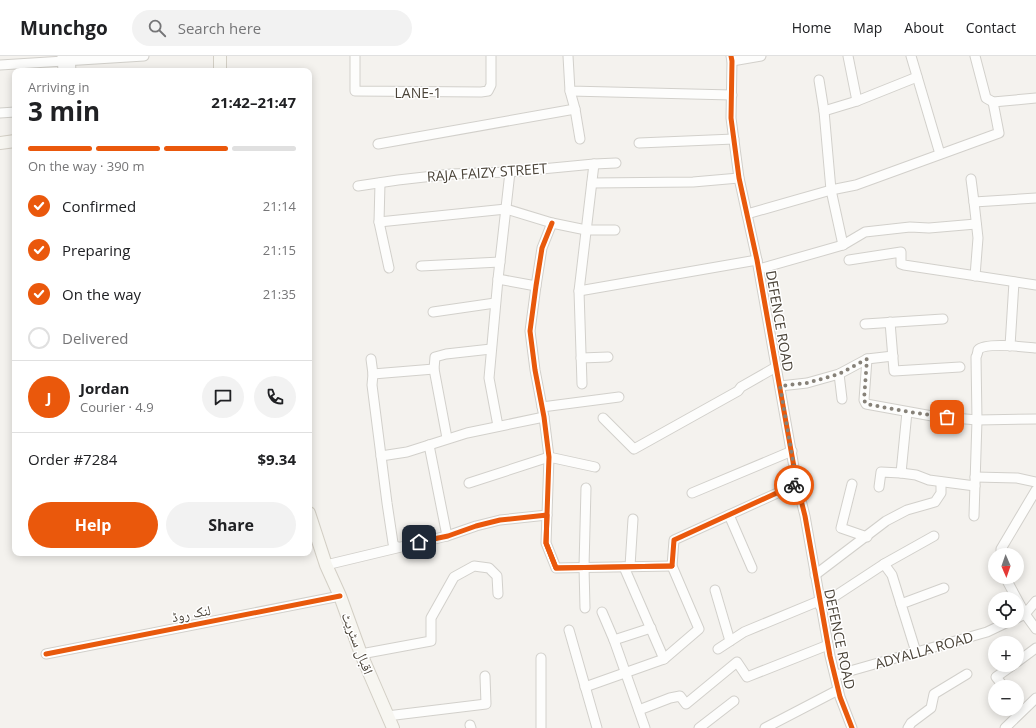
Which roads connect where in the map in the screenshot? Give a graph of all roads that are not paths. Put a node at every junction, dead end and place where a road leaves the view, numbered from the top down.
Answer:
1 (144, 56) edge
2 (220, 56) edge
3 (355, 56) edge
4 (491, 56) edge
5 (568, 56) edge
6 (761, 56) edge
7 (848, 56) edge
8 (911, 56) edge
9 (975, 56) edge
10 (66, 58) edge
11 (732, 59) edge
12 (0, 65) edge
13 (64, 68) edge
14 (69, 68) edge
15 (220, 68) edge
16 (917, 77) junction
17 (819, 80) dead end
18 (570, 91) junction
19 (732, 94) junction
20 (1036, 98) edge
21 (857, 101) junction
22 (993, 102) junction
23 (575, 109) junction
24 (824, 111) junction
25 (12, 112) edge
26 (0, 113) edge
27 (580, 139) dead end
28 (734, 140) junction
29 (12, 142) edge
30 (0, 143) edge
31 (639, 143) dead end
32 (378, 144) dead end
33 (940, 154) junction
34 (616, 163) dead end
35 (594, 164) junction
36 (510, 172) junction
37 (739, 178) junction
38 (971, 179) dead end
39 (380, 183) junction
40 (592, 183) junction
41 (358, 186) dead end
42 (831, 190) junction
43 (1036, 198) edge
44 (974, 202) junction
45 (506, 209) junction
46 (747, 214) junction
47 (379, 222) junction
48 (552, 223) junction
49 (976, 224) junction
50 (586, 230) junction
51 (615, 230) dead end
52 (843, 245) junction
53 (757, 260) junction
54 (849, 260) dead end
55 (500, 262) junction
56 (421, 266) dead end
57 (389, 268) dead end
58 (758, 269) junction
59 (975, 276) junction
60 (498, 279) junction
61 (1014, 282) junction
62 (1036, 285) edge
63 (536, 286) junction
64 (579, 291) junction
65 (496, 303) junction
66 (433, 312) dead end
67 (943, 319) dead end
68 (890, 322) junction
69 (865, 324) dead end
70 (1010, 346) junction
71 (1036, 348) edge
72 (491, 349) junction
73 (893, 356) junction
74 (608, 357) dead end
75 (581, 358) junction
76 (371, 359) dead end
77 (867, 359) junction
78 (776, 367) junction
79 (960, 367) dead end
80 (434, 369) junction
81 (372, 374) junction
82 (839, 374) junction
83 (582, 384) dead end
84 (780, 386) junction
85 (619, 397) dead end
86 (842, 399) dead end
87 (542, 407) junction
88 (907, 412) junction
89 (544, 417) junction
90 (603, 418) dead end
91 (1036, 418) edge
92 (976, 420) junction
93 (498, 426) junction
94 (447, 438) junction
95 (429, 445) junction
96 (792, 451) junction
97 (381, 456) junction
98 (549, 457) junction
99 (595, 467) dead end
100 (901, 473) junction
101 (975, 481) junction
102 (941, 482) junction
103 (1036, 482) edge
104 (469, 483) dead end
105 (797, 484) junction
106 (852, 484) dead end
107 (880, 487) dead end
108 (586, 488) dead end
109 (1036, 490) edge
110 (692, 493) dead end
111 (547, 515) junction
112 (728, 515) junction
113 (974, 516) dead end
114 (633, 520) dead end
115 (312, 522) edge
116 (448, 536) junction
117 (934, 536) dead end
118 (866, 537) junction
119 (398, 547) junction
120 (1002, 548) edge
121 (884, 564) junction
122 (326, 565) junction
123 (627, 566) junction
124 (672, 566) junction
125 (584, 567) junction
126 (752, 568) dead end
127 (815, 575) junction
128 (944, 588) dead end
129 (715, 590) dead end
130 (498, 594) dead end
131 (340, 596) junction
132 (1036, 601) edge
133 (820, 603) junction
134 (901, 604) junction
135 (585, 608) dead end
136 (602, 612) dead end
137 (1024, 613) edge
138 (1024, 619) edge
139 (651, 628) junction
140 (995, 628) edge
141 (1036, 629) edge
142 (569, 630) dead end
143 (614, 640) junction
144 (730, 641) junction
145 (828, 645) junction
146 (1036, 648) edge
147 (718, 649) dead end
148 (916, 652) junction
149 (46, 654) dead end
150 (361, 654) junction
151 (1024, 657) edge
152 (541, 658) dead end
153 (664, 659) junction
154 (626, 672) junction
155 (1003, 672) edge
156 (967, 674) dead end
157 (836, 675) junction
158 (486, 676) dead end
159 (998, 680) edge
160 (585, 687) junction
161 (838, 690) junction
162 (734, 700) dead end
163 (1035, 700) edge
164 (1024, 708) edge
165 (639, 710) junction
166 (387, 716) junction
167 (1016, 716) edge
168 (392, 728) edge
169 (541, 728) edge
170 (597, 728) edge
171 (645, 728) edge
172 (699, 728) edge
173 (765, 728) edge
174 (851, 728) edge
175 (908, 728) edge
176 (1005, 728) edge

1 - 10 street
2 - 15 street
3 - 4 street, LANE-1
5 - 18 street
6 - 11 street
7 - 21 street
8 - 16 street
9 - 22 street
10 - 12 street
10 - 13 street
10 - 14 street
11 - 19 street, DEFENCE ROAD
16 - 21 street
16 - 33 street
17 - 24 street
18 - 19 street
18 - 23 street
19 - 28 street, DEFENCE ROAD
20 - 22 street
21 - 24 street
22 - 33 street
23 - 27 street
23 - 32 street
24 - 42 street
25 - 26 street
28 - 31 street
28 - 37 street, DEFENCE ROAD
29 - 30 street
33 - 42 street
34 - 35 street, RAJA FAIZY STREET
35 - 36 street, RAJA FAIZY STREET
35 - 40 street
36 - 39 street, RAJA FAIZY STREET
36 - 45 street
37 - 40 street
37 - 46 street, DEFENCE ROAD
38 - 44 street
39 - 41 street, RAJA FAIZY STREET
39 - 47 street
40 - 50 street
42 - 46 street
42 - 52 street
43 - 44 street
44 - 49 street
45 - 47 street
45 - 48 street
45 - 55 street
46 - 53 street, DEFENCE ROAD
47 - 57 street
48 - 50 street
48 - 63 street
49 - 52 street
49 - 59 street
50 - 51 street
50 - 64 street
52 - 58 street
53 - 58 street, DEFENCE ROAD
53 - 64 street
54 - 59 street
55 - 56 street
55 - 60 street
58 - 78 street, DEFENCE ROAD
59 - 61 street
60 - 63 street
60 - 65 street
61 - 62 street
61 - 70 street
63 - 87 street
64 - 75 street
65 - 66 street
65 - 72 street
67 - 68 street
68 - 69 street
68 - 73 street
70 - 71 street
70 - 92 street
72 - 80 street
72 - 93 street
73 - 77 street
73 - 79 street
74 - 75 street
75 - 83 street
76 - 81 street
77 - 82 street
77 - 88 street
78 - 84 street, DEFENCE ROAD
78 - 90 street
80 - 81 street
80 - 94 street
81 - 97 street
82 - 84 street
82 - 86 street
84 - 96 street, DEFENCE ROAD
85 - 87 street
87 - 89 street
88 - 92 street
88 - 100 street
89 - 93 street
89 - 98 street
91 - 92 street
92 - 101 street
93 - 94 street
94 - 95 street
95 - 97 street
95 - 116 street
96 - 105 street, DEFENCE ROAD
96 - 110 street
97 - 119 street
98 - 99 street
98 - 104 street
98 - 111 street
100 - 102 street
100 - 107 street
101 - 102 street
101 - 103 street
101 - 113 street
102 - 118 street
105 - 112 street
105 - 127 street, DEFENCE ROAD
106 - 118 street
108 - 125 street
109 - 120 street
111 - 116 street
111 - 125 street
112 - 124 street
112 - 126 street
114 - 123 street
115 - 122 street, اقبال سٹریٹ
116 - 119 street
117 - 121 street
118 - 127 street
119 - 122 street
121 - 133 street
121 - 134 street
122 - 131 street, اقبال سٹریٹ
123 - 124 street
123 - 125 street
123 - 139 street
124 - 153 street
125 - 135 street
127 - 133 street, DEFENCE ROAD
128 - 134 street
129 - 144 street
130 - 150 street
131 - 149 street, لنک روڈ
131 - 150 street, اقبال سٹریٹ
132 - 137 street
133 - 144 street
133 - 145 street, DEFENCE ROAD
134 - 148 street
136 - 143 street
138 - 141 street
139 - 143 street
139 - 153 street
140 - 148 street, ADYALLA ROAD
142 - 160 street
143 - 154 street
144 - 147 street
145 - 157 street, DEFENCE ROAD
145 - 165 street
146 - 151 street
148 - 157 street, ADYALLA ROAD
150 - 166 street, اقبال سٹریٹ
152 - 169 street
153 - 154 street
154 - 160 street
154 - 165 street
155 - 159 street
156 - 175 street
157 - 161 street, DEFENCE ROAD
158 - 166 street
160 - 170 street
161 - 173 street
161 - 174 street, DEFENCE ROAD
162 - 172 street
163 - 164 street
165 - 171 street
166 - 168 street, اقبال سٹریٹ
167 - 176 street

